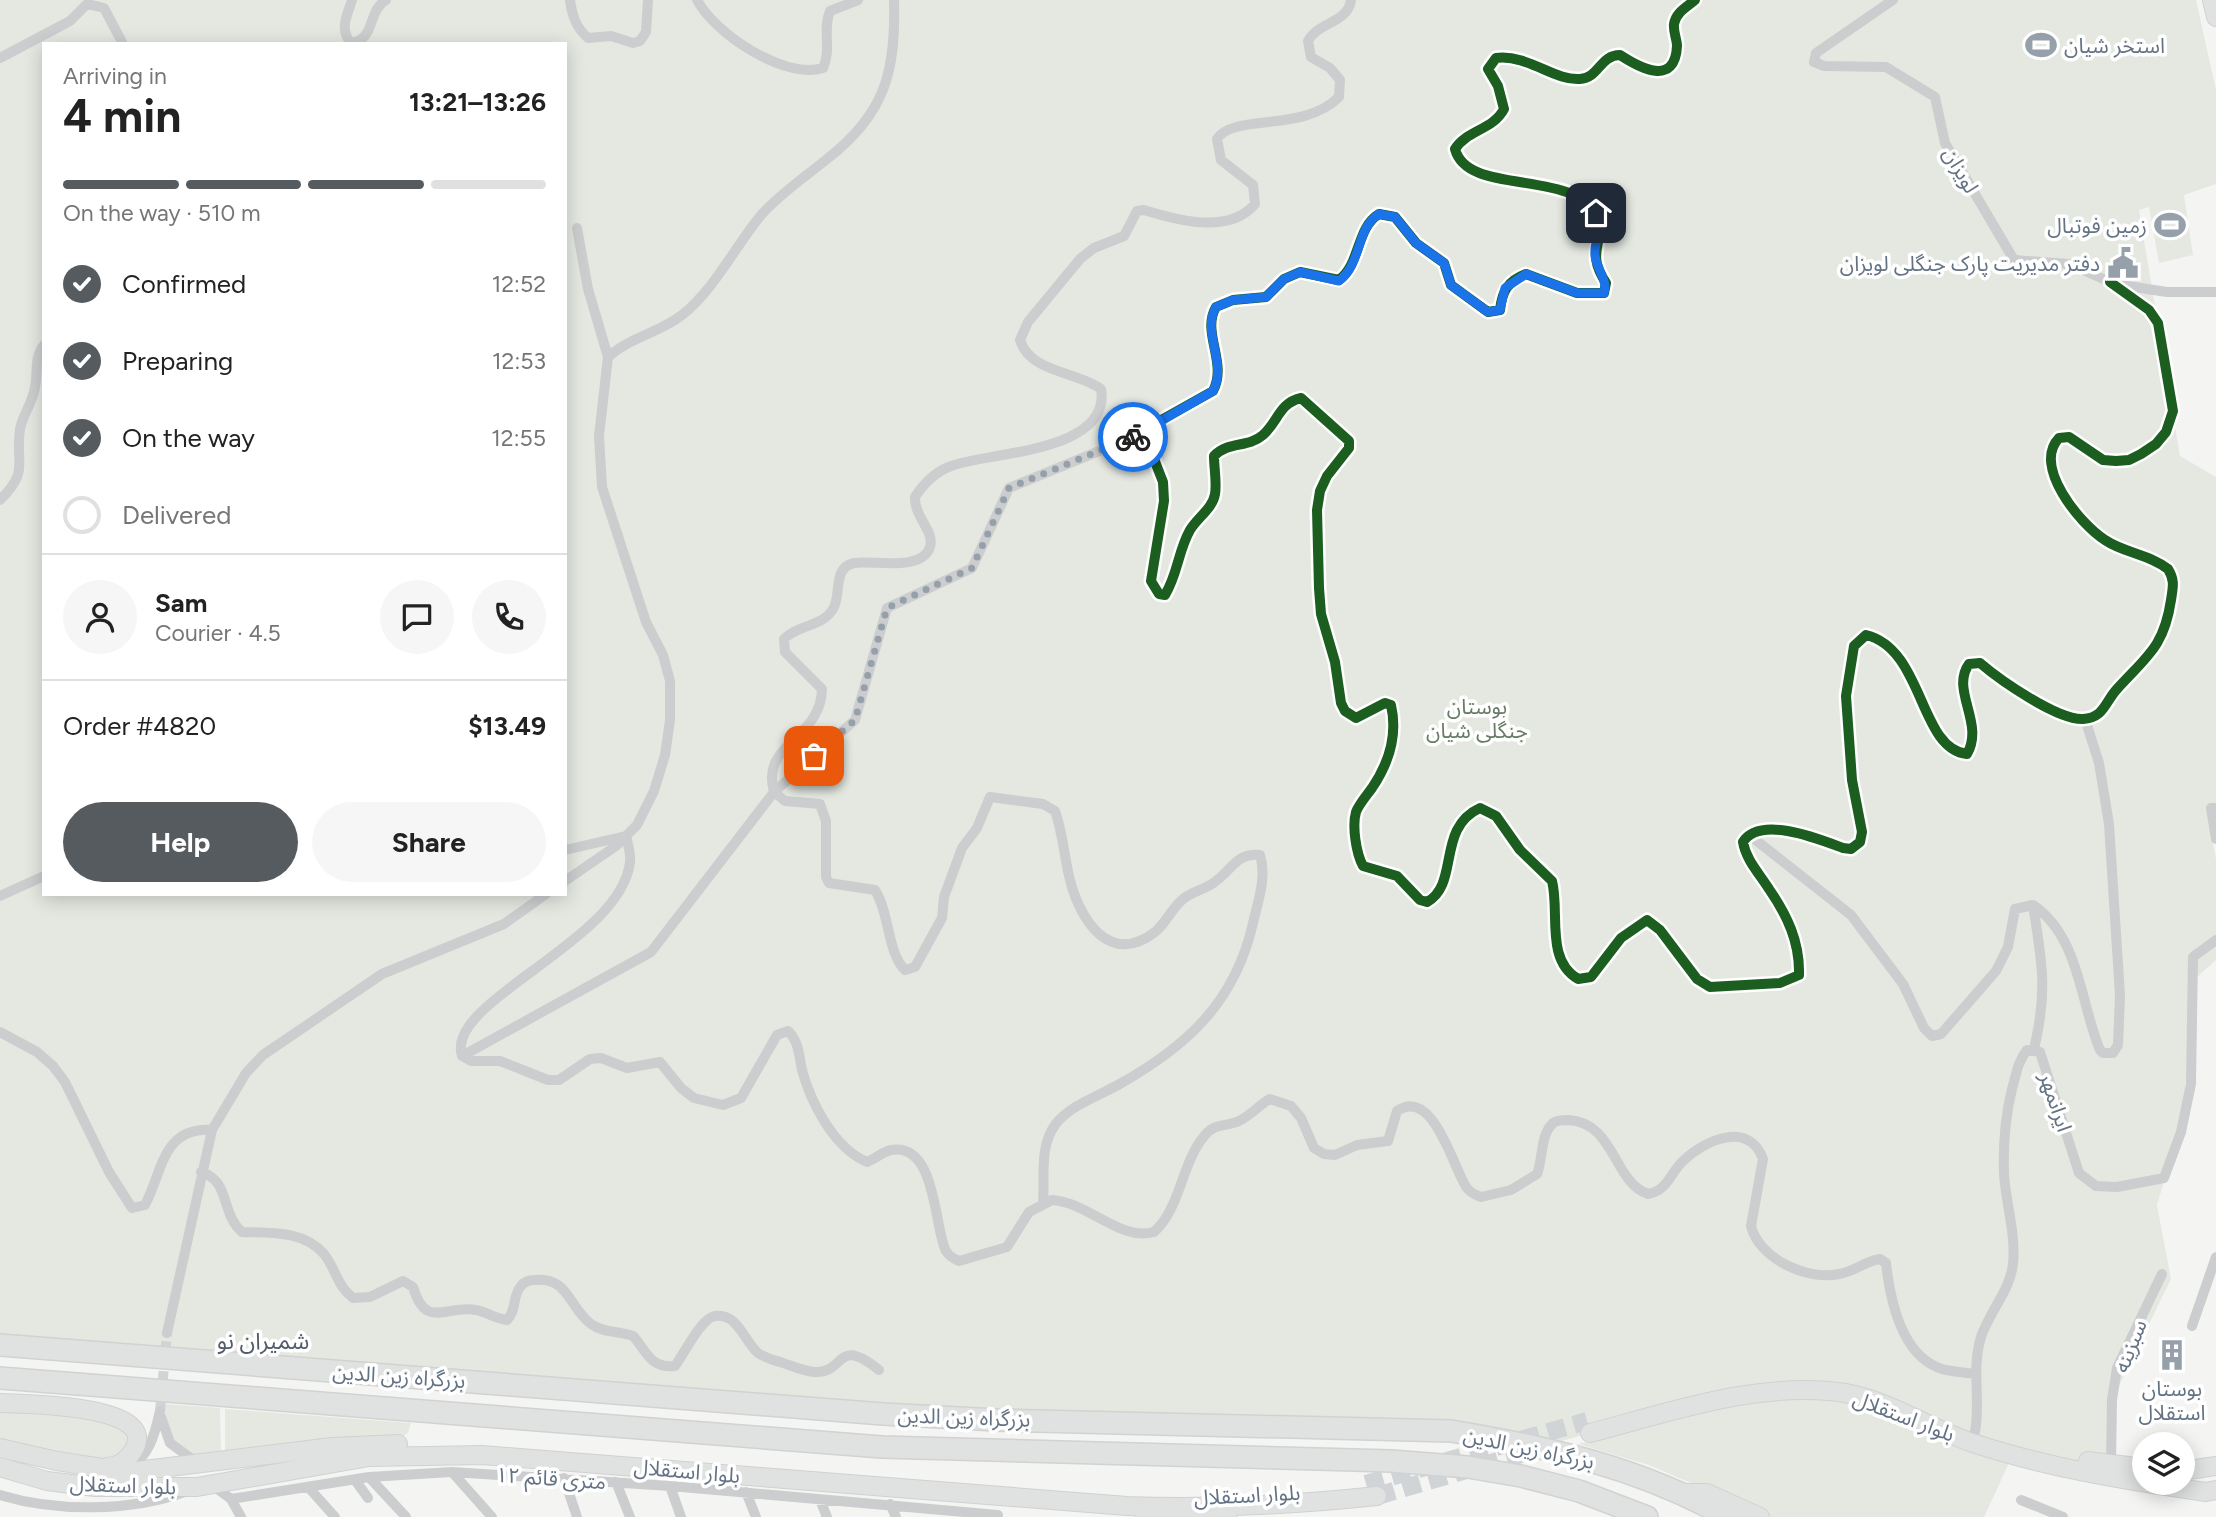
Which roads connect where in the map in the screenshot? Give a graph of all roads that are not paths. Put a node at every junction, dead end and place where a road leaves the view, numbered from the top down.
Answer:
1 (352, 0) edge
2 (386, 0) edge
3 (570, 0) edge
4 (649, 0) edge
5 (697, 0) edge
6 (858, 0) edge
7 (894, 0) edge
8 (1351, 0) edge
9 (1695, 0) edge
10 (1893, 0) edge
11 (2212, 0) edge
12 (2216, 17) edge
13 (122, 42) edge
14 (350, 42) edge
15 (360, 42) edge
16 (0, 58) edge
17 (577, 228) dead end
18 (2110, 282) junction
19 (2216, 292) edge
20 (42, 347) edge
21 (608, 357) junction
22 (1148, 430) junction
23 (0, 500) edge
24 (2085, 719) junction
25 (774, 792) junction
26 (2216, 808) edge
27 (1748, 834) junction
28 (626, 836) junction
29 (2216, 839) edge
30 (567, 850) edge
31 (42, 877) edge
32 (567, 880) edge
33 (0, 896) edge
34 (543, 896) edge
35 (2033, 905) junction
36 (2216, 940) edge
37 (0, 1032) edge
38 (2035, 1049) junction
39 (462, 1056) junction
40 (212, 1130) junction
41 (201, 1172) junction
42 (1043, 1203) junction
43 (2216, 1257) edge
44 (2162, 1274) dead end
45 (2192, 1326) dead end
46 (167, 1333) tunnel mouth
47 (0, 1345) edge
48 (879, 1370) dead end
49 (1974, 1374) junction
50 (0, 1378) edge
51 (0, 1403) edge
52 (1975, 1432) junction
53 (0, 1448) edge
54 (33, 1456) junction
55 (296, 1460) junction
56 (199, 1463) junction
57 (2111, 1464) junction
58 (2216, 1466) edge
59 (0, 1467) edge
60 (2132, 1467) edge
61 (97, 1468) junction
62 (2195, 1469) edge
63 (124, 1472) junction
64 (452, 1472) junction
65 (27, 1475) junction
66 (369, 1477) junction
67 (564, 1478) junction
68 (239, 1479) junction
69 (355, 1480) junction
70 (616, 1482) junction
71 (205, 1486) junction
72 (670, 1486) junction
73 (309, 1488) junction
74 (746, 1492) junction
75 (1685, 1493) junction
76 (2213, 1493) edge
77 (0, 1495) edge
78 (368, 1498) dead end
79 (231, 1499) junction
80 (820, 1500) junction
81 (2021, 1500) dead end
82 (890, 1504) junction
83 (1253, 1507) junction
84 (964, 1514) edge
85 (998, 1515) dead end
86 (241, 1517) edge
87 (335, 1517) edge
88 (406, 1517) edge
89 (492, 1517) edge
90 (577, 1517) edge
91 (630, 1517) edge
92 (681, 1517) edge
93 (756, 1517) edge
94 (827, 1517) edge
95 (896, 1517) edge
96 (1144, 1517) edge
97 (1647, 1517) edge
98 (1727, 1517) edge
99 (1760, 1517) edge
100 (2063, 1517) edge

1 - 14 street
2 - 15 street
3 - 4 street
5 - 6 street
7 - 21 street
8 - 25 street
9 - 22 street
10 - 18 street, لویزان
11 - 12 main road
13 - 16 street
17 - 21 street
18 - 19 street, لویزان
18 - 24 street
20 - 23 street
21 - 28 street
22 - 25 street
22 - 27 street
24 - 27 street
24 - 35 street
25 - 39 street
25 - 42 street
26 - 29 street
27 - 35 street
28 - 30 street
28 - 32 street
28 - 39 street
31 - 33 street
34 - 40 street
35 - 38 street
36 - 38 street, ایرانمهر
37 - 40 street
38 - 49 street, ایرانمهر
39 - 42 street
40 - 41 street
41 - 46 street
41 - 48 street
42 - 49 street
43 - 45 street
44 - 57 street, سبزینه
47 - 75 highway, بزرگراه زین الدین
49 - 52 street, ایرانمهر
50 - 97 highway, بزرگراه زین الدین
51 - 61 main road
52 - 57 main road, بلوار استقلال
52 - 76 main road, بلوار استقلال
53 - 54 main road, بلوار استقلال
54 - 61 main road, بلوار استقلال
54 - 65 main road
55 - 56 main road, بلوار استقلال
55 - 68 main road, بلوار استقلال
55 - 83 main road, بلوار استقلال
55 - 83 main road, بلوار استقلال
56 - 63 main road, بلوار استقلال
56 - 63 street
57 - 60 main road, بلوار استقلال
58 - 62 main road
59 - 65 main road, بلوار استقلال
61 - 63 main road, بلوار استقلال
64 - 66 street, ۱۲ متری قائم
64 - 67 street, ۱۲ متری قائم
64 - 89 street
65 - 71 main road, بلوار استقلال
66 - 69 street, ۱۲ متری قائم
66 - 88 street
67 - 70 street, ۱۲ متری قائم
67 - 90 street
68 - 71 main road, بلوار استقلال
68 - 79 street
69 - 73 street, ۱۲ متری قائم
69 - 78 street
70 - 72 street, ۱۲ متری قائم
70 - 91 street
71 - 77 street
71 - 79 street
72 - 74 street, ۱۲ متری قائم
72 - 92 street
73 - 79 street, ۱۲ متری قائم
73 - 87 street
74 - 80 street, ۱۲ متری قائم
74 - 93 street
75 - 98 highway, بزرگراه زین الدین
75 - 99 main road
79 - 86 street
80 - 82 street, ۱۲ متری قائم
80 - 94 street
81 - 100 street
82 - 84 street, ۱۲ متری قائم
82 - 95 street
83 - 96 main road
84 - 85 street, ۱۲ متری قائم

